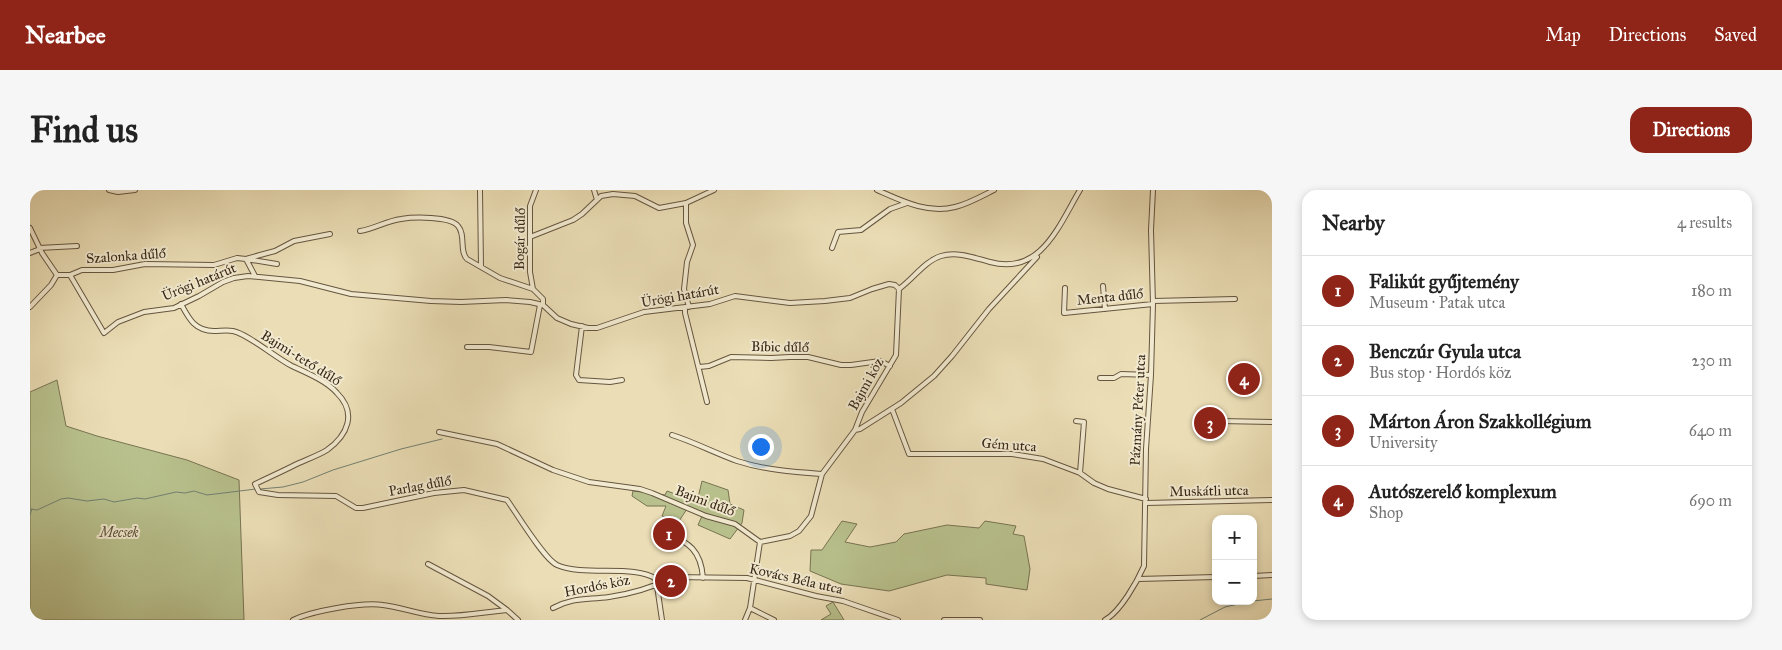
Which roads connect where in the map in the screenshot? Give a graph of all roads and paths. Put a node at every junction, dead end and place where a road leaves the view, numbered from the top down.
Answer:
1 (109, 190) edge
2 (135, 190) edge
3 (480, 190) edge
4 (536, 190) edge
5 (594, 190) edge
6 (714, 190) edge
7 (877, 190) edge
8 (994, 190) edge
9 (1080, 190) edge
10 (1153, 190) edge
11 (597, 200) junction
12 (686, 203) junction
13 (907, 203) junction
14 (30, 228) edge
15 (360, 231) dead end
16 (330, 234) dead end
17 (530, 236) junction
18 (78, 246) dead end
19 (832, 248) dead end
20 (40, 249) junction
21 (1041, 251) junction
22 (30, 254) edge
23 (246, 259) junction
24 (277, 264) dead end
25 (481, 266) junction
26 (57, 275) junction
27 (70, 275) junction
28 (255, 276) junction
29 (1103, 286) dead end
30 (1065, 288) dead end
31 (533, 289) junction
32 (899, 289) junction
33 (1235, 299) dead end
34 (1153, 303) junction
35 (181, 304) junction
36 (542, 305) junction
37 (30, 307) edge
38 (687, 307) junction
39 (1105, 309) junction
40 (582, 326) junction
41 (467, 347) dead end
42 (890, 366) junction
43 (699, 367) junction
44 (1151, 375) junction
45 (1100, 378) dead end
46 (622, 380) dead end
47 (707, 402) dead end
48 (892, 409) junction
49 (1076, 421) dead end
50 (1220, 421) dead end
51 (1272, 422) edge
52 (855, 430) junction
53 (439, 432) dead end
54 (672, 435) dead end
55 (1080, 473) junction
56 (822, 474) junction
57 (255, 484) joint
58 (1272, 500) edge
59 (1146, 501) junction
60 (663, 529) dead end
61 (760, 542) junction
62 (428, 564) dead end
63 (1272, 575) edge
64 (1257, 576) edge
65 (673, 577) junction
66 (1212, 577) edge
67 (655, 578) junction
68 (703, 578) junction
69 (755, 579) junction
70 (1138, 579) junction
71 (658, 585) junction
72 (553, 608) dead end
73 (750, 608) junction
74 (507, 610) junction
75 (1113, 618) edge
76 (293, 620) edge
77 (518, 620) edge
78 (662, 620) edge
79 (745, 620) edge
80 (774, 620) edge
81 (898, 620) edge
82 (944, 620) edge
83 (980, 620) edge
84 (1105, 620) edge

1 - 2 street
3 - 25 street
4 - 17 street, Bogár dűlő
5 - 11 street
6 - 12 street
7 - 13 street
8 - 13 street
9 - 21 street
10 - 34 street, Pázmány Péter utca
11 - 12 street
11 - 17 street
12 - 38 street
13 - 19 street
14 - 20 street
15 - 25 street
16 - 23 street, Szalonka dűlő
17 - 31 street, Bogár dűlő
18 - 20 street
20 - 22 street
20 - 26 street
21 - 32 street
21 - 48 street
23 - 24 street
23 - 27 street, Szalonka dűlő
23 - 28 street
25 - 31 street
26 - 27 street, Szalonka dűlő
26 - 37 street
27 - 35 street, Ürögi határút
28 - 35 street, Ürögi határút
28 - 36 street, Ürögi határút
29 - 39 street
30 - 39 street, Menta dűlő
31 - 36 street
32 - 38 street, Ürögi határút
32 - 42 street, Bajmi köz
33 - 34 street, Menta dűlő
34 - 39 street, Menta dűlő
34 - 44 street, Pázmány Péter utca
35 - 57 street, Bajmi-tető dűlő
36 - 40 street, Ürögi határút
36 - 41 street
38 - 40 street, Ürögi határút
38 - 43 street
40 - 46 street
42 - 43 street, Bíbic dűlő
42 - 52 street, Bajmi köz
43 - 47 street
44 - 45 street
44 - 59 street, Pázmány Péter utca
48 - 52 street
48 - 55 street, Gém utca
49 - 55 street
50 - 51 street
52 - 56 street
53 - 61 street, Bajmi dűlő
54 - 56 street
55 - 59 street, Gém utca
56 - 61 street
57 - 67 street, Parlag dűlő
58 - 59 street, Muskátli utca
59 - 70 street, Pázmány Péter utca
60 - 68 street
61 - 69 street
62 - 74 street
63 - 64 street
65 - 67 street, Kovács Béla utca
65 - 68 street, Kovács Béla utca
65 - 71 street, Hordós köz
66 - 70 street
67 - 71 street
68 - 69 street, Kovács Béla utca
69 - 73 street
69 - 81 street, Kovács Béla utca
70 - 75 street, Pázmány Péter utca
71 - 72 street, Hordós köz
71 - 78 street
73 - 79 street
73 - 80 street
74 - 76 street
74 - 77 street
75 - 84 street
82 - 83 street

